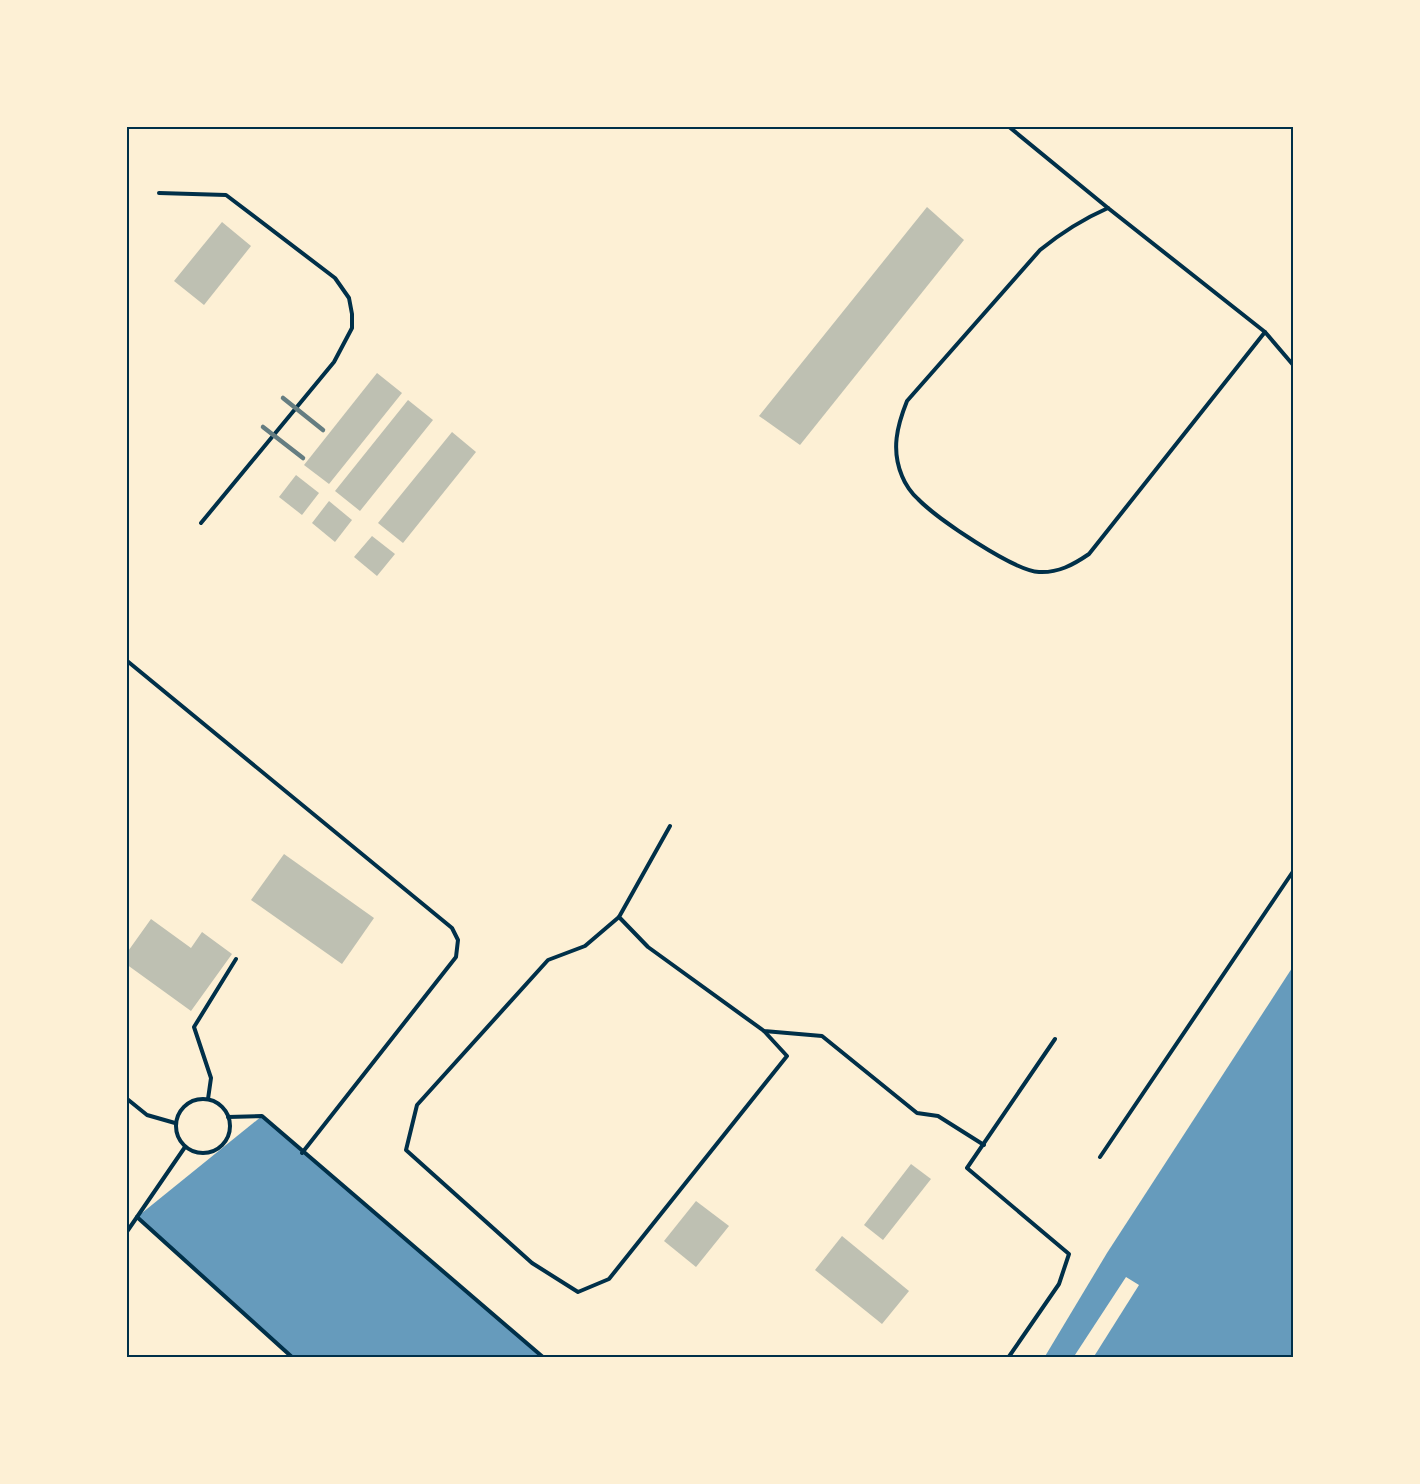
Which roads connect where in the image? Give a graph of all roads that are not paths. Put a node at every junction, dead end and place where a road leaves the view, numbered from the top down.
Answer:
1 (1008, 126) edge
2 (159, 193) dead end
3 (1108, 208) junction
4 (1264, 332) junction
5 (1294, 366) edge
6 (201, 523) dead end
7 (126, 660) edge
8 (670, 826) dead end
9 (1294, 870) edge
10 (619, 917) junction
11 (236, 959) dead end
12 (764, 1031) junction
13 (1055, 1039) dead end
14 (126, 1098) edge
15 (208, 1099) junction
16 (228, 1117) junction
17 (175, 1123) junction
18 (984, 1145) junction
19 (185, 1147) junction
20 (302, 1153) junction
21 (1100, 1157) dead end
22 (137, 1217) junction
23 (126, 1233) edge
24 (293, 1358) edge
25 (544, 1358) edge
26 (1008, 1358) edge

1 - 3 lane
2 - 6 lane
3 - 4 lane
3 - 4 lane
4 - 5 lane
7 - 20 lane
8 - 10 lane
9 - 21 lane
10 - 12 lane
10 - 12 lane
11 - 15 lane
12 - 18 lane
13 - 18 lane
14 - 17 lane
15 - 16 lane
15 - 17 lane
16 - 19 lane
16 - 20 lane
17 - 19 lane
18 - 26 lane
19 - 22 lane
20 - 25 lane
22 - 23 lane
22 - 24 lane

